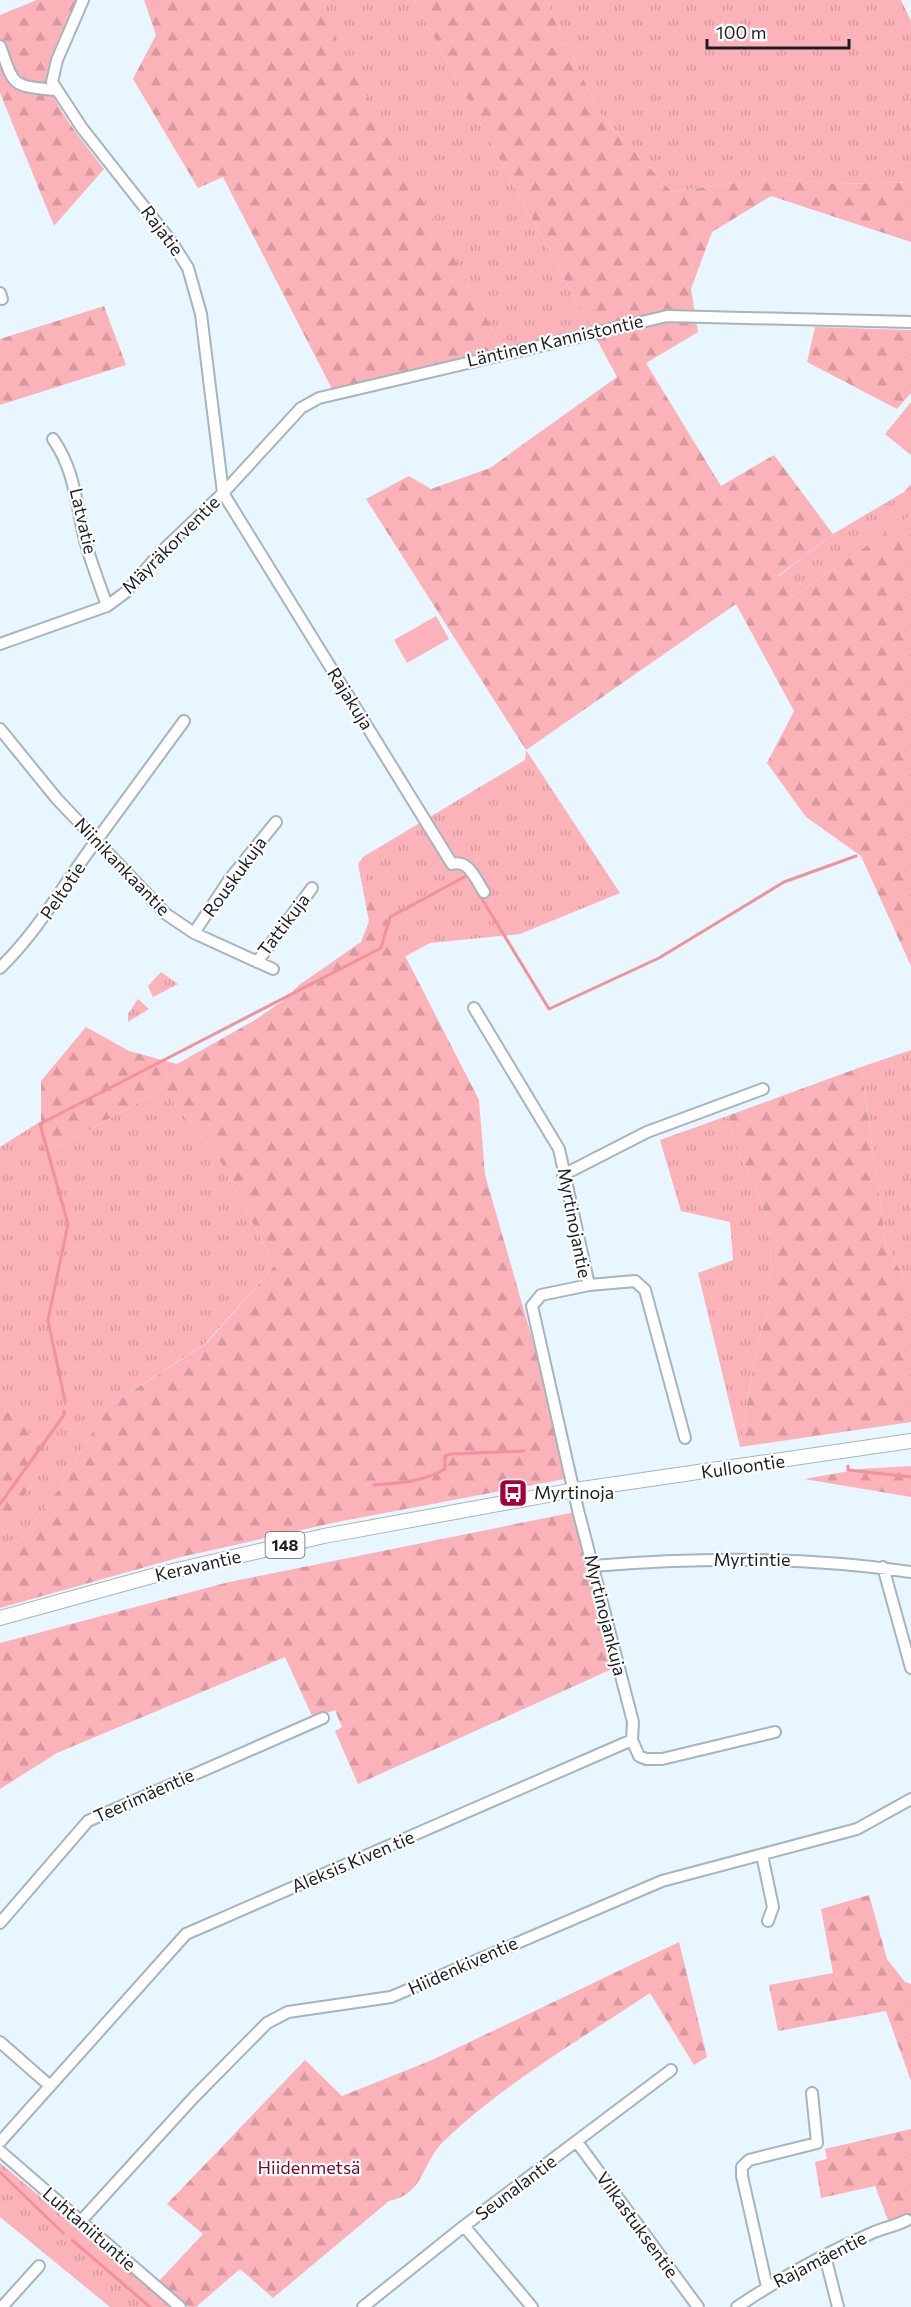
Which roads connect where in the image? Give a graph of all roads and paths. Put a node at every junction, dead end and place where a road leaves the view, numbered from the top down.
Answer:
1 (84, 0) edge
2 (0, 45) edge
3 (55, 90) junction
4 (911, 322) edge
5 (53, 439) dead end
6 (237, 478) joint
7 (223, 493) junction
8 (107, 606) junction
9 (0, 644) edge
10 (184, 721) dead end
11 (0, 729) edge
12 (276, 822) dead end
13 (96, 841) junction
14 (312, 888) dead end
15 (484, 892) dead end
16 (194, 933) junction
17 (257, 962) junction
18 (0, 968) edge
19 (273, 969) dead end
20 (474, 1008) dead end
21 (763, 1089) dead end
22 (563, 1175) junction
23 (589, 1285) junction
24 (685, 1438) dead end
25 (911, 1441) edge
26 (574, 1490) junction
27 (593, 1566) junction
28 (883, 1568) junction
29 (911, 1572) edge
30 (0, 1618) edge
31 (911, 1668) edge
32 (323, 1718) dead end
33 (775, 1732) dead end
34 (632, 1740) junction
35 (911, 1799) edge
36 (762, 1855) junction
37 (768, 1922) dead end
38 (0, 1923) edge
39 (0, 2042) edge
40 (671, 2070) dead end
41 (49, 2085) junction
42 (812, 2093) dead end
43 (0, 2142) edge
44 (577, 2142) junction
45 (0, 2151) edge
46 (907, 2220) dead end
47 (80, 2222) junction
48 (464, 2226) junction
49 (825, 2256) junction
50 (39, 2266) dead end
51 (767, 2287) junction
52 (368, 2305) edge
53 (2, 2307) edge
54 (180, 2307) edge
55 (532, 2307) edge
56 (698, 2307) edge
57 (737, 2307) edge
58 (838, 2307) edge

1 - 3 street
2 - 3 street
3 - 7 street, Rajatie
4 - 6 street, Läntinen Kannistontie
5 - 8 street, Latvatie
6 - 7 street, Mäyräkorventie
7 - 8 street, Mäyräkorventie
7 - 15 street, Rajakuja
8 - 9 street, Mäyräkorventie
10 - 13 street, Peltotie
11 - 13 street, Niinikankaantie
12 - 16 street, Rouskukuja
13 - 16 street, Niinikankaantie
13 - 18 street, Peltotie
14 - 17 street, Tattikuja
16 - 17 street, Niinikankaantie
17 - 19 street, Niinikankaantie
20 - 22 street, Myrtinojantie
21 - 22 street
22 - 23 street, Myrtinojantie
23 - 24 street
23 - 26 street, Myrtinojantie
25 - 26 main road, Kulloontie / 148
26 - 27 street, Myrtinojankuja
26 - 30 main road, Keravantie / 148
27 - 28 street, Myrtintie
27 - 34 street, Myrtinojankuja
28 - 29 street, Myrtintie
28 - 31 street
32 - 38 street, Teerimäentie
33 - 34 street
34 - 41 street, Aleksis Kiven tie
35 - 36 street, Hiidenkiventie
36 - 37 street
36 - 47 street, Hiidenkiventie
39 - 41 street
40 - 44 street, Seunalantie
41 - 43 street, Aleksis Kiven tie
42 - 51 street
44 - 48 street, Seunalantie
44 - 56 street, Vilkastuksentie
45 - 47 street, Luhtaniituntie
46 - 49 street, Rajamäentie
47 - 54 street, Luhtaniituntie
48 - 52 street, Seunalantie
48 - 55 street
49 - 51 street, Rajamäentie
49 - 58 street
50 - 53 street
51 - 57 street, Rajamäentie

